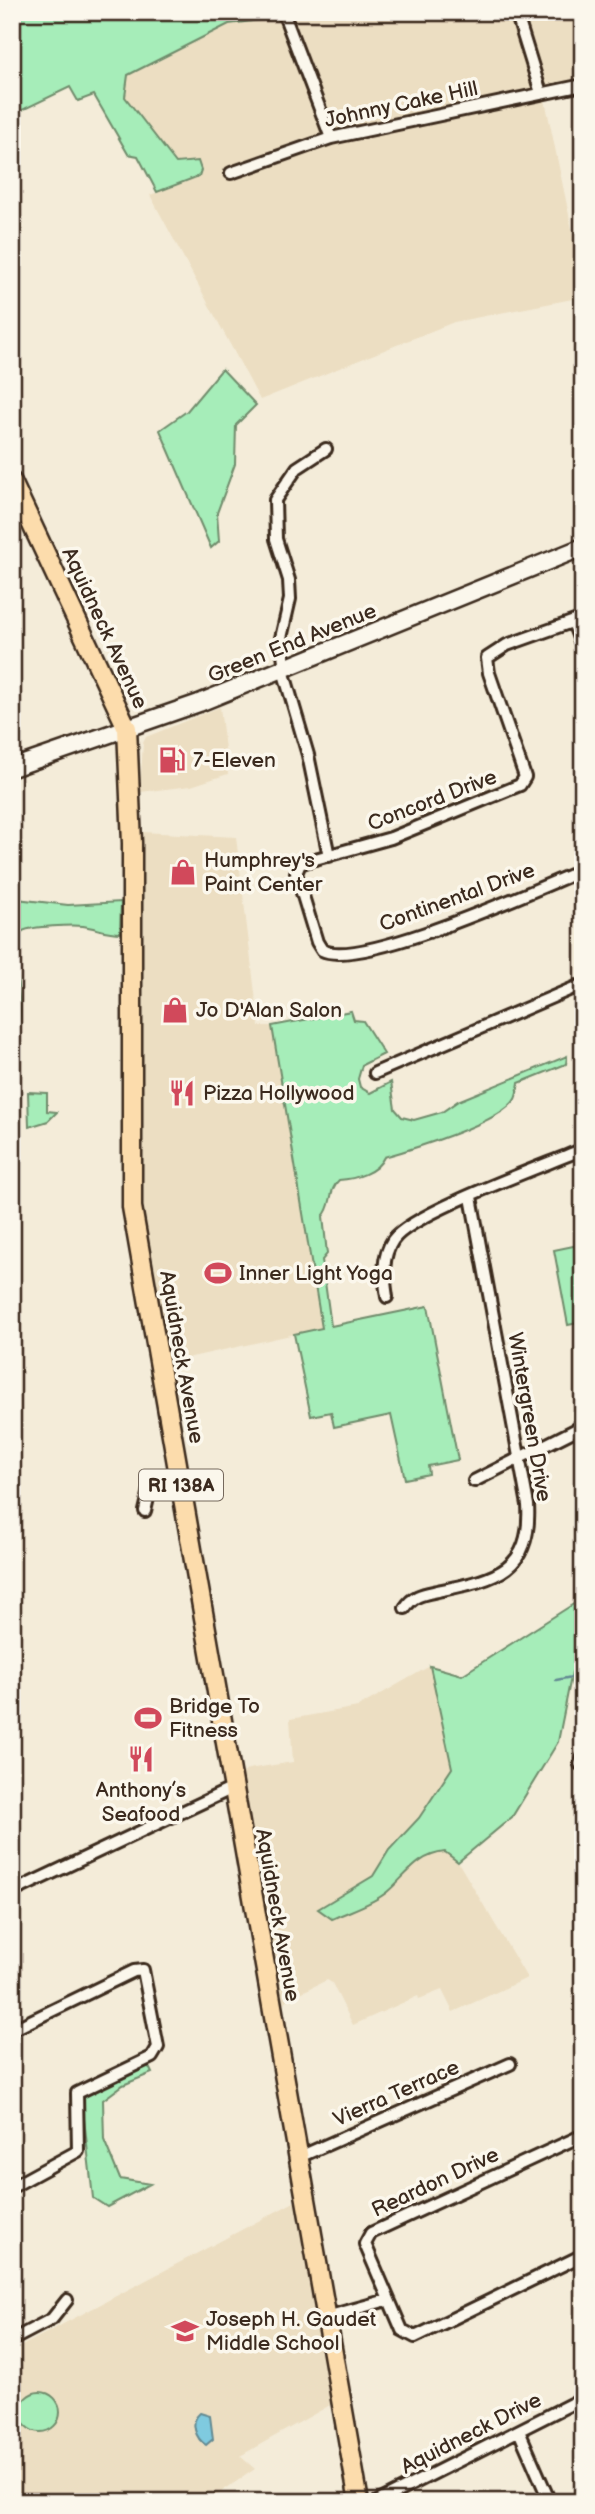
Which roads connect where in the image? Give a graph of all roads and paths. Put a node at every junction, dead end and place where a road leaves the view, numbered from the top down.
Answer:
1 (283, 12) edge
2 (516, 12) edge
3 (583, 85) edge
4 (541, 93) junction
5 (331, 138) junction
6 (230, 173) dead end
7 (326, 449) dead end
8 (12, 482) edge
9 (583, 547) edge
10 (578, 620) edge
11 (583, 649) edge
12 (284, 669) junction
13 (127, 728) junction
14 (12, 768) edge
15 (329, 856) junction
16 (583, 870) edge
17 (583, 984) edge
18 (375, 1073) dead end
19 (583, 1149) edge
20 (471, 1197) junction
21 (387, 1297) dead end
22 (583, 1426) edge
23 (519, 1458) junction
24 (178, 1472) junction
25 (474, 1481) dead end
26 (145, 1511) dead end
27 (405, 1608) dead end
28 (233, 1788) junction
29 (12, 1892) edge
30 (12, 2030) edge
31 (510, 2064) dead end
32 (583, 2135) edge
33 (297, 2158) junction
34 (12, 2187) edge
35 (583, 2255) edge
36 (67, 2300) dead end
37 (387, 2300) junction
38 (326, 2317) junction
39 (12, 2340) edge
40 (583, 2398) edge
41 (519, 2431) junction
42 (359, 2502) edge
43 (377, 2502) edge
44 (550, 2502) edge

1 - 5 street
2 - 4 street
3 - 4 street, Johnny Cake Hill
4 - 5 street, Johnny Cake Hill
5 - 6 street, Johnny Cake Hill
7 - 12 street
8 - 13 main road, Aquidneck Avenue / RI 138A
9 - 12 main road, Green End Avenue
10 - 11 street
10 - 15 street, Concord Drive
12 - 13 main road, Green End Avenue
12 - 15 street
13 - 14 main road, Green End Avenue
13 - 24 main road, Aquidneck Avenue / RI 138A
15 - 16 street, Continental Drive
17 - 18 street
19 - 20 street
20 - 21 street
20 - 23 street, Wintergreen Drive
22 - 23 street
23 - 25 street
23 - 27 street, Wintergreen Drive
24 - 26 street
24 - 28 main road, Aquidneck Avenue / RI 138A
28 - 29 street
28 - 33 main road, Aquidneck Avenue / RI 138A
30 - 34 street
31 - 33 street, Vierra Terrace
32 - 37 street, Reardon Drive
33 - 38 main road, Aquidneck Avenue / RI 138A
35 - 37 street, Reardon Drive
36 - 39 street
37 - 38 street
38 - 42 main road, Aquidneck Avenue / RI 138A
40 - 41 street, Aquidneck Drive
41 - 43 street, Aquidneck Drive
41 - 44 street

